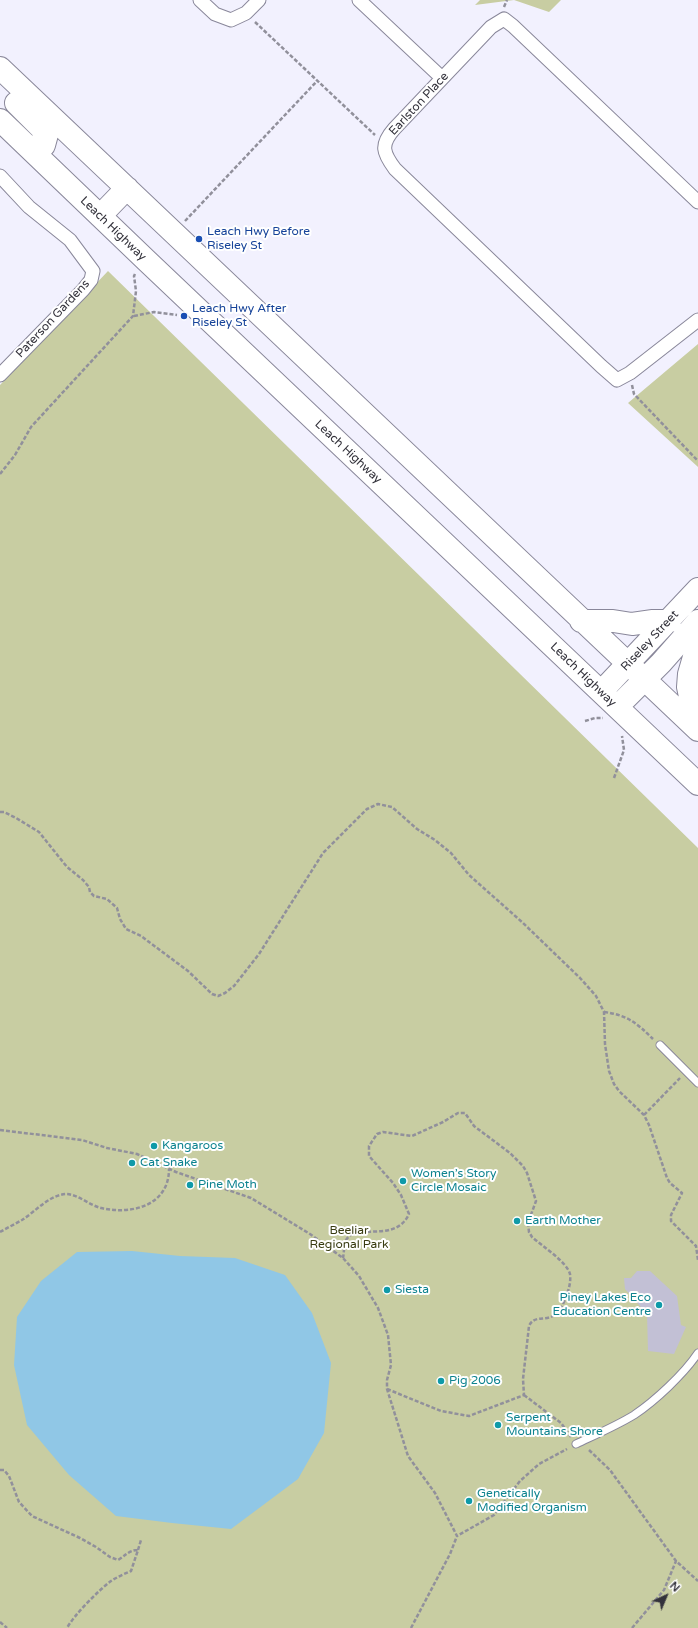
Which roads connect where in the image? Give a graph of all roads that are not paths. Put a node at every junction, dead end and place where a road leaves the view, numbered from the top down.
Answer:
1 (200, 0) edge
2 (259, 0) edge
3 (359, 0) edge
4 (0, 68) edge
5 (442, 78) junction
6 (0, 88) edge
7 (0, 120) edge
8 (29, 146) junction
9 (0, 176) edge
10 (127, 188) junction
11 (698, 202) edge
12 (100, 216) junction
13 (698, 320) edge
14 (0, 375) edge
15 (698, 590) edge
16 (670, 620) junction
17 (582, 621) junction
18 (695, 625) edge
19 (628, 664) junction
20 (644, 679) junction
21 (609, 700) junction
22 (698, 730) edge
23 (698, 784) edge
24 (660, 1045) road end
25 (698, 1083) edge
26 (698, 1353) edge
27 (576, 1444) road end

1 - 2 street
3 - 5 street
4 - 10 highway
5 - 11 street, Earlston Place
5 - 13 street, Earlston Place
6 - 8 highway
7 - 8 highway, Leach Highway
8 - 12 highway, Leach Highway
9 - 14 street, Paterson Gardens
10 - 12 highway
10 - 17 highway
12 - 21 highway, Leach Highway
15 - 16 highway, Riseley Street
16 - 17 highway
16 - 19 highway, Riseley Street
17 - 19 highway
18 - 20 highway, Riseley Street
18 - 22 highway
19 - 20 highway
19 - 21 highway, Riseley Street
20 - 21 highway, Riseley Street
20 - 22 highway
21 - 23 highway, Leach Highway
24 - 25 lane
26 - 27 lane

